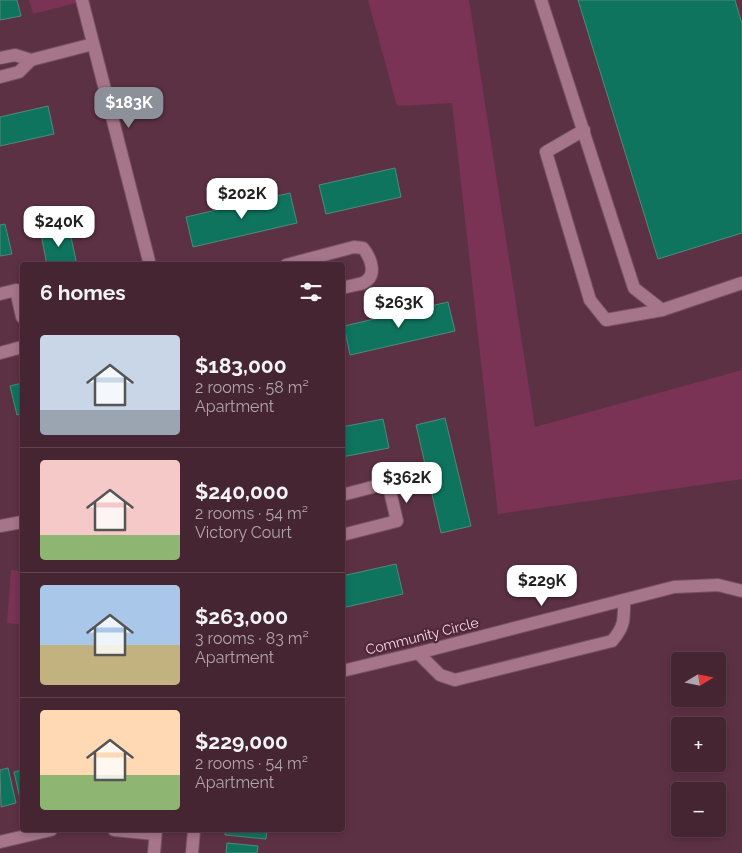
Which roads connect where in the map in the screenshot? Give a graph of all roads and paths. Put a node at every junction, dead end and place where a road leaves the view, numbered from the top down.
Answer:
1 (82, 0) edge
2 (541, 0) edge
3 (93, 44) junction
4 (0, 58) edge
5 (31, 60) junction
6 (0, 77) edge
7 (584, 130) junction
8 (149, 262) edge
9 (297, 262) edge
10 (742, 283) edge
11 (345, 287) edge
12 (0, 294) edge
13 (20, 308) edge
14 (662, 310) junction
15 (20, 347) edge
16 (0, 352) edge
17 (345, 494) edge
18 (20, 522) edge
19 (0, 526) edge
20 (345, 534) edge
21 (742, 591) edge
22 (624, 600) junction
23 (418, 654) junction
24 (345, 670) edge
25 (42, 832) edge
26 (156, 832) edge
27 (194, 832) edge
28 (0, 842) edge
29 (154, 853) edge
30 (192, 853) edge

1 - 3 street
2 - 7 street
3 - 5 street
3 - 8 street
4 - 5 street
5 - 6 street
7 - 14 street
7 - 14 street
9 - 11 street
10 - 14 street
12 - 13 street
15 - 16 street
17 - 20 street
18 - 19 street
21 - 22 street, Community Circle
22 - 23 street, Community Circle
22 - 23 street
23 - 24 street, Community Circle
25 - 28 street
26 - 29 street
27 - 30 street

